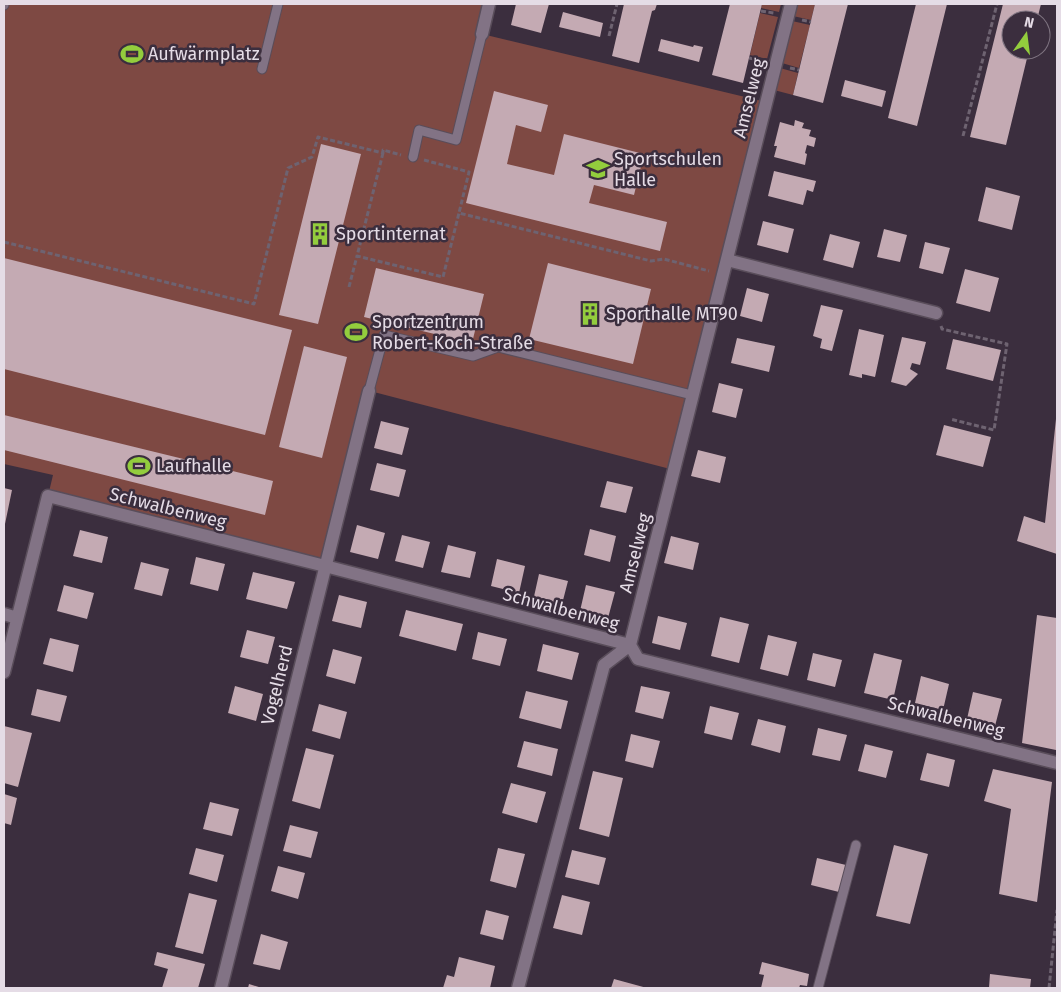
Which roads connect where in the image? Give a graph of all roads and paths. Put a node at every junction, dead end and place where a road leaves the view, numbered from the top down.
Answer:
1 (278, 4) edge
2 (490, 4) edge
3 (617, 4) edge
4 (791, 4) edge
5 (997, 4) edge
6 (482, 34) joint
7 (609, 36) dead end
8 (262, 69) dead end
9 (964, 136) dead end
10 (383, 152) junction
11 (413, 158) junction
12 (459, 213) junction
13 (4, 242) edge
14 (357, 256) junction
15 (727, 260) junction
16 (722, 274) junction
17 (349, 287) dead end
18 (936, 313) joint
19 (369, 390) joint
20 (692, 395) junction
21 (950, 419) dead end
22 (325, 566) junction
23 (4, 614) edge
24 (17, 618) junction
25 (630, 645) junction
26 (4, 672) edge
27 (1057, 763) edge
28 (856, 846) dead end
29 (1057, 910) edge
30 (220, 988) edge
31 (518, 988) edge
32 (818, 988) edge
33 (1048, 988) edge

1 - 8 lane
2 - 6 street
3 - 7 path
4 - 15 street, Amselweg
5 - 9 path
6 - 11 lane
10 - 11 path
10 - 13 path
10 - 14 path
11 - 12 path
12 - 14 path
12 - 16 path
14 - 17 path
15 - 16 street, Amselweg
15 - 18 street
16 - 20 street, Amselweg
18 - 21 path
19 - 20 lane
19 - 22 street, Vogelherd
20 - 25 street, Amselweg
22 - 24 street, Schwalbenweg
22 - 25 street, Schwalbenweg
22 - 30 street, Vogelherd
23 - 24 street
24 - 26 street
25 - 27 street, Schwalbenweg
25 - 31 street
28 - 32 lane
29 - 33 path

